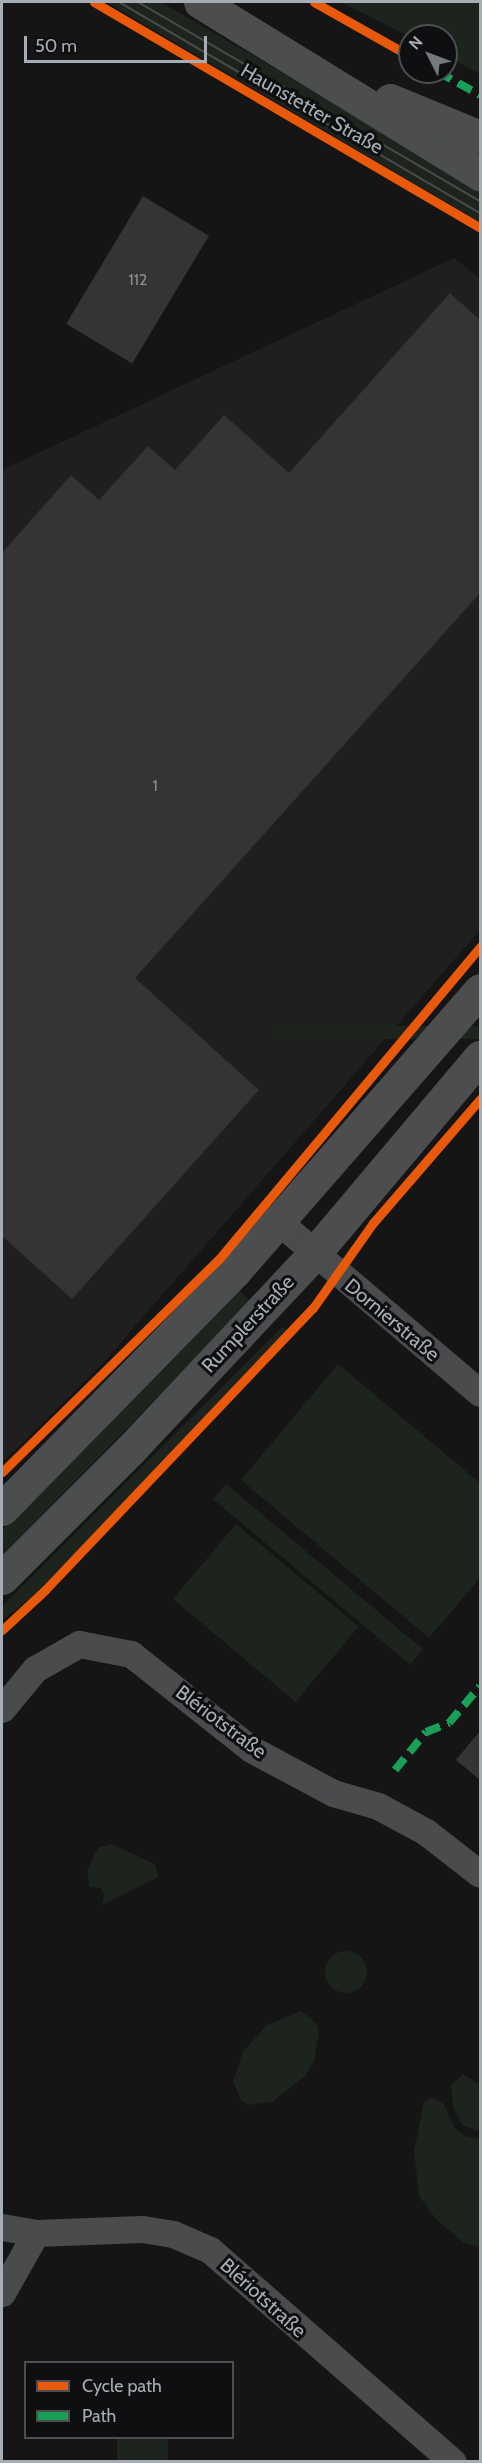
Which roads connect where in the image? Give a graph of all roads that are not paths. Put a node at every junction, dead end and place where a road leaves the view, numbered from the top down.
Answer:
1 (200, 2) edge
2 (300, 63) junction
3 (480, 137) edge
4 (480, 174) edge
5 (480, 990) edge
6 (480, 1057) edge
7 (279, 1222) junction
8 (313, 1255) junction
9 (480, 1393) edge
10 (7, 1494) edge
11 (2, 1578) edge
12 (2, 1708) edge
13 (480, 1874) edge
14 (2, 2227) edge
15 (36, 2233) junction
16 (2, 2293) edge
17 (453, 2462) edge

1 - 2 main road, Haunstetter Straße
2 - 3 main road, Haunstetter Straße
2 - 4 main road, Haunstetter Straße
5 - 7 main road
6 - 8 main road, Rumplerstraße
7 - 8 street, Dornierstraße
7 - 10 main road
8 - 9 street, Dornierstraße
8 - 11 main road, Rumplerstraße
12 - 13 street, Blériotstraße
14 - 15 street, Blériotstraße
15 - 16 street
15 - 17 street, Blériotstraße

